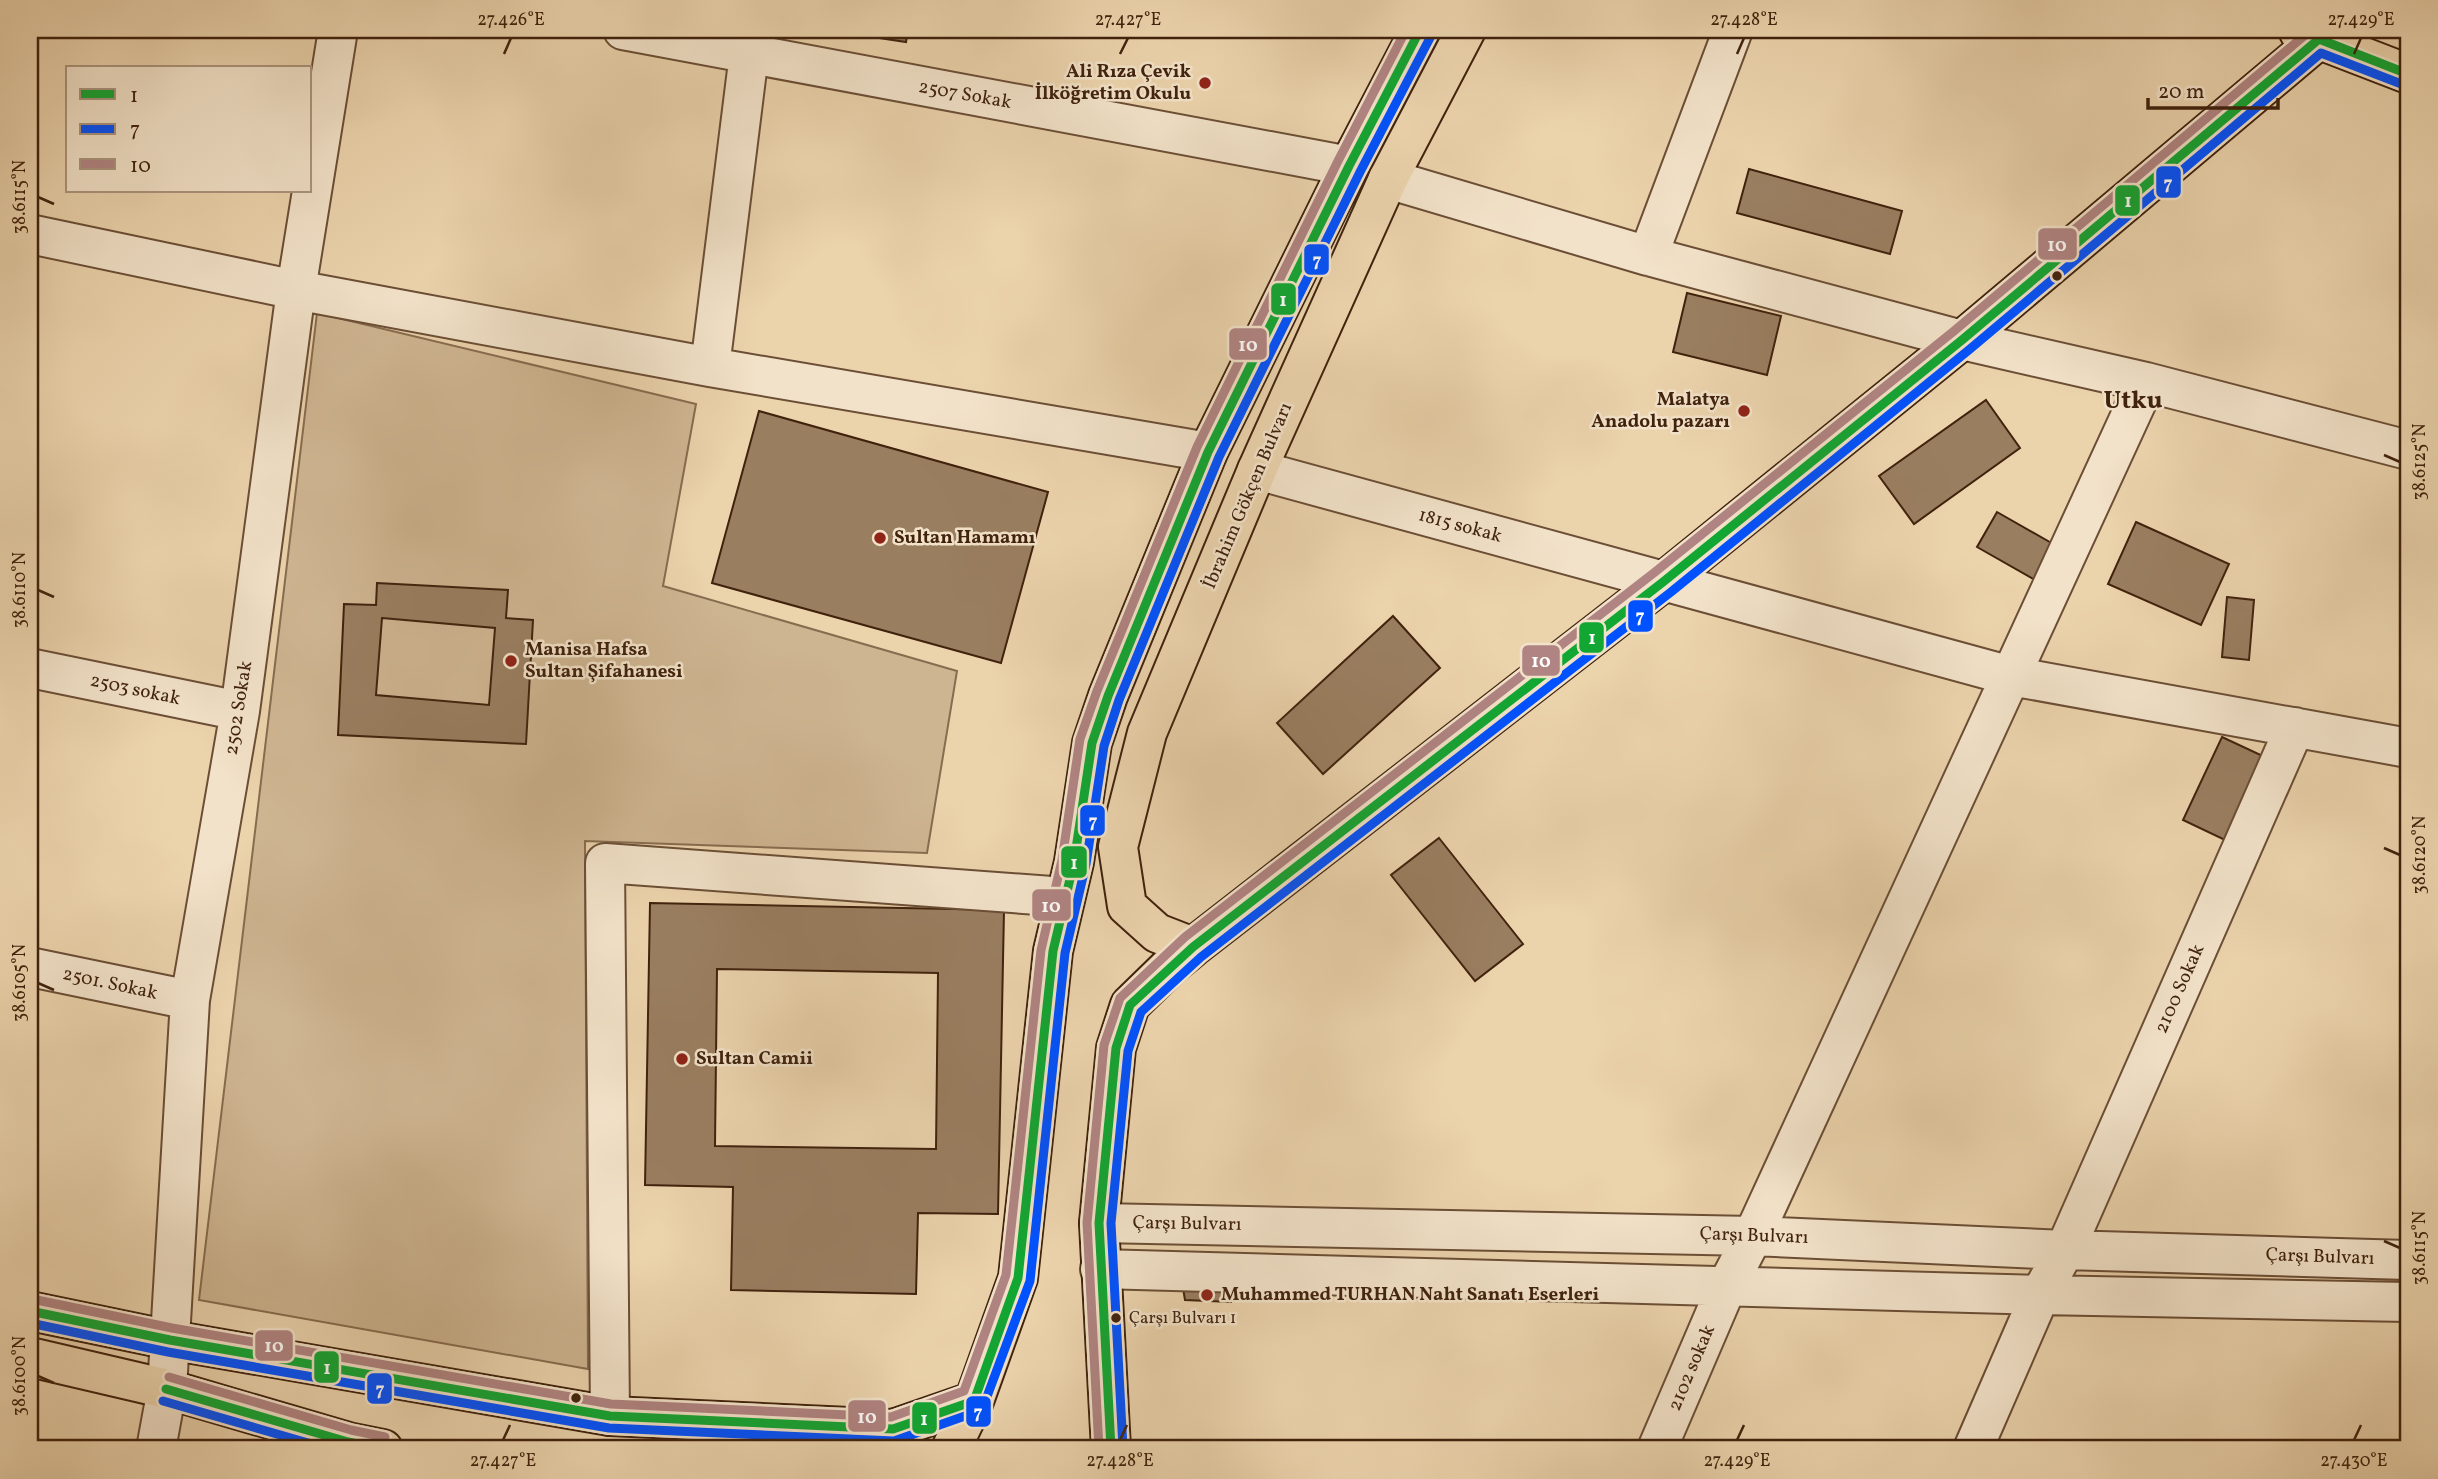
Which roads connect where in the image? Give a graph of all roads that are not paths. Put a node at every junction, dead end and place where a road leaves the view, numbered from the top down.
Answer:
1 (338, 30) edge
2 (623, 30) edge
3 (1420, 30) edge
4 (1466, 30) edge
5 (1733, 30) edge
6 (2316, 32) edge
7 (750, 42) edge
8 (2408, 74) edge
9 (1349, 166) junction
10 (1388, 179) junction
11 (312, 191) edge
12 (312, 192) edge
13 (30, 234) edge
14 (1648, 256) junction
15 (296, 290) junction
16 (1962, 340) junction
17 (710, 367) junction
18 (2146, 382) junction
19 (2408, 450) edge
20 (1208, 452) junction
21 (1257, 470) junction
22 (1663, 582) junction
23 (30, 668) edge
24 (2011, 676) junction
25 (240, 711) junction
26 (2295, 727) junction
27 (2408, 748) edge
28 (1065, 897) junction
29 (1182, 956) junction
30 (30, 967) edge
31 (190, 1000) junction
32 (1099, 1223) junction
33 (1753, 1236) junction
34 (2065, 1250) junction
35 (2408, 1260) edge
36 (1100, 1269) junction
37 (1727, 1286) junction
38 (2040, 1295) junction
39 (2408, 1302) edge
40 (30, 1311) edge
41 (170, 1340) junction
42 (30, 1357) edge
43 (167, 1389) junction
44 (974, 1401) junction
45 (610, 1416) junction
46 (359, 1447) edge
47 (156, 1449) edge
48 (951, 1449) edge
49 (1111, 1449) edge
50 (1657, 1449) edge
51 (1973, 1449) edge

1 - 11 street, 2502 Sokak
2 - 7 street, 2507 Sokak
3 - 9 main road
4 - 10 main road, İbrahim Gökçen Bulvarı
5 - 14 street
6 - 8 main road
6 - 16 main road
7 - 9 street, 2507 Sokak
7 - 17 street
9 - 10 main road
9 - 20 main road
10 - 14 street
10 - 21 main road, İbrahim Gökçen Bulvarı
12 - 15 street, 2502 Sokak
13 - 15 street
14 - 16 street
15 - 17 street
15 - 25 street, 2502 Sokak
16 - 18 street
16 - 22 main road
17 - 20 street
18 - 19 street
18 - 24 street
20 - 21 main road
20 - 28 main road
21 - 22 street, 1815 sokak
21 - 29 main road, İbrahim Gökçen Bulvarı
22 - 24 street, 1815 sokak
22 - 29 main road
23 - 25 street, 2503 sokak
24 - 26 street, 1815 sokak
24 - 33 street
25 - 31 street, 2502 Sokak
26 - 27 street, 1815 sokak
26 - 34 street, 2100 Sokak
28 - 44 main road
28 - 45 street
29 - 32 main road
30 - 31 street, 2501. Sokak
31 - 41 street, 2502 Sokak
32 - 33 street, Çarşı Bulvarı
32 - 36 main road
33 - 34 street, Çarşı Bulvarı
33 - 37 street
34 - 35 street, Çarşı Bulvarı
34 - 38 street, 2100 Sokak
36 - 37 street
36 - 49 main road
37 - 38 street
37 - 50 street, 2102 sokak
38 - 39 street
38 - 51 street, 2100 Sokak
40 - 41 main road
41 - 43 street, 2502 Sokak
41 - 45 main road
42 - 43 main road
43 - 46 main road
43 - 47 street, 2502 Sokak
44 - 45 main road
44 - 48 main road

